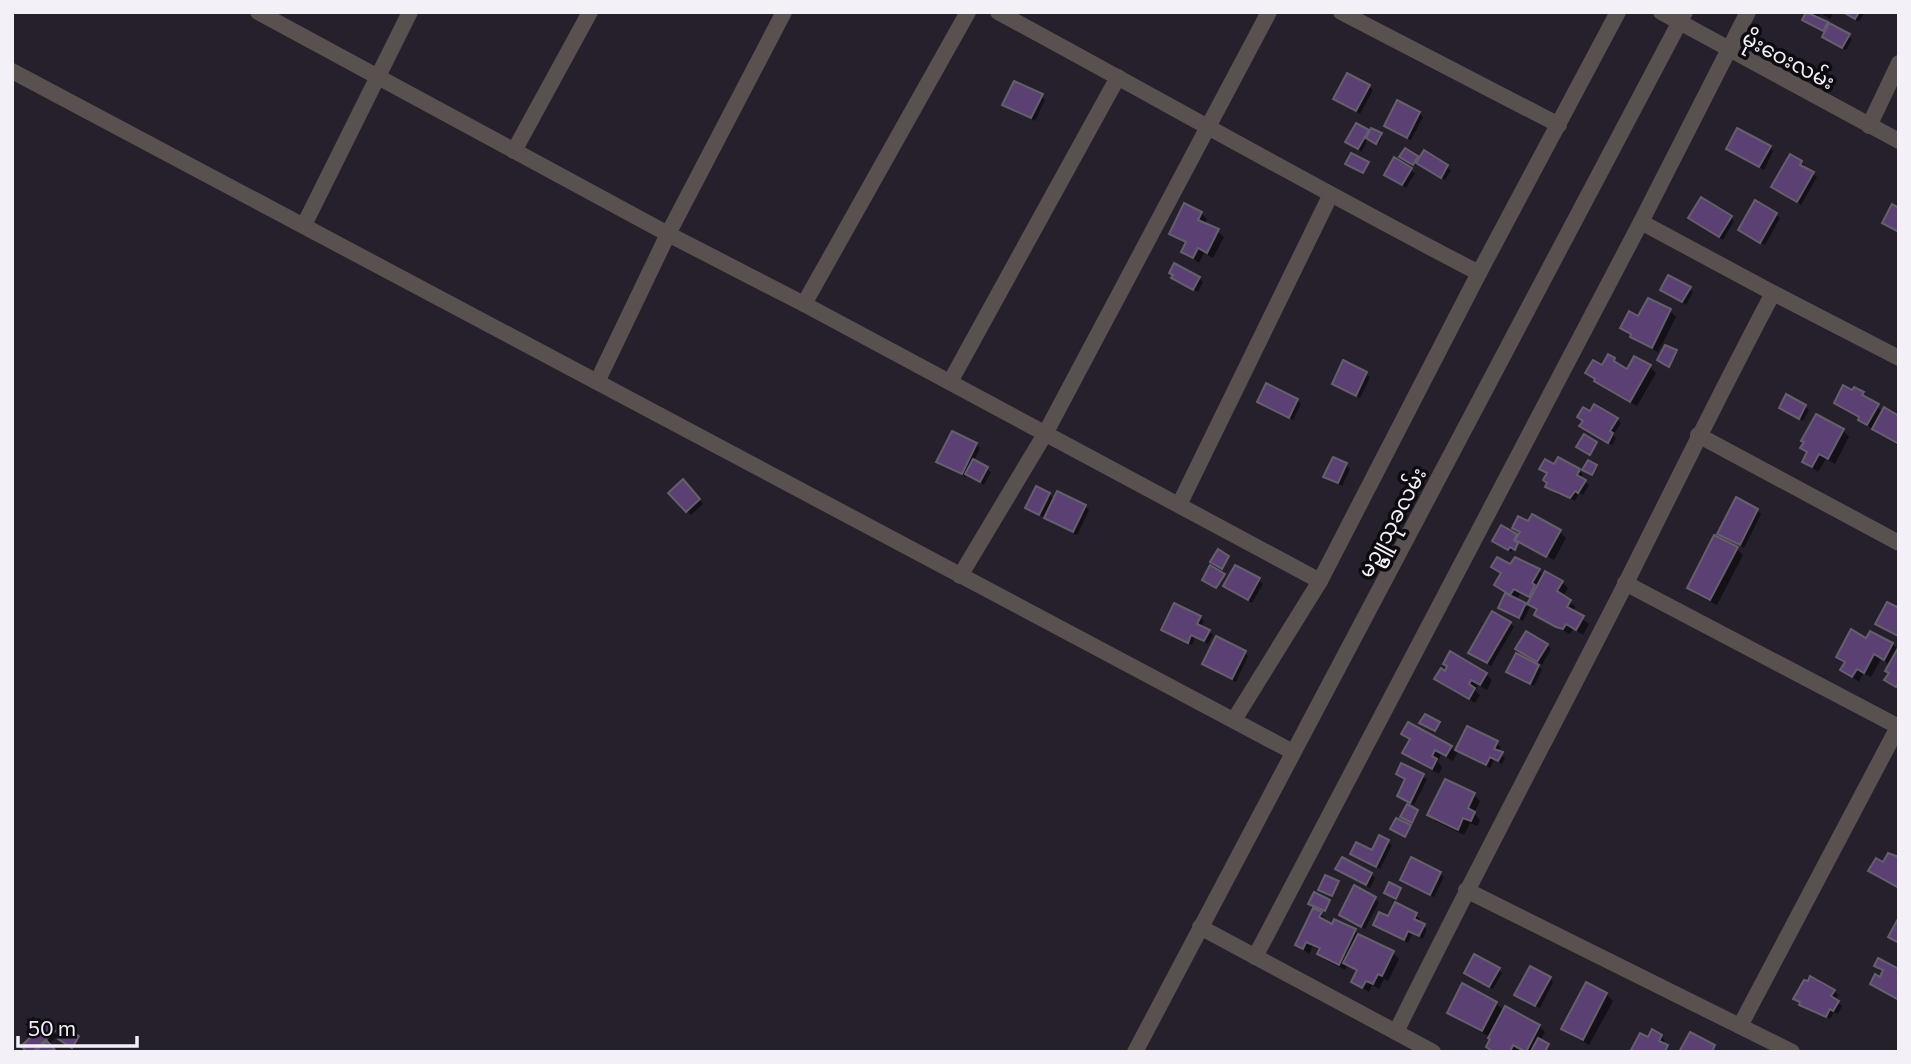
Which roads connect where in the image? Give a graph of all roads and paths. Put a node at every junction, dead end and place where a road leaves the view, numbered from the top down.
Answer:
1 (258, 12) edge
2 (410, 12) edge
3 (590, 12) edge
4 (784, 12) edge
5 (968, 12) edge
6 (998, 12) edge
7 (1269, 12) edge
8 (1341, 12) edge
9 (1618, 12) edge
10 (1661, 12) edge
11 (1748, 12) edge
12 (1682, 18) edge
13 (1727, 50) junction
14 (1899, 62) edge
15 (12, 71) edge
16 (377, 76) junction
17 (1118, 77) junction
18 (1559, 125) junction
19 (1208, 126) junction
20 (1869, 126) junction
21 (1899, 141) edge
22 (514, 151) junction
23 (1330, 195) junction
24 (1640, 222) junction
25 (304, 225) junction
26 (668, 234) junction
27 (1479, 273) junction
28 (1773, 293) junction
29 (804, 304) junction
30 (1899, 358) edge
31 (598, 380) junction
32 (950, 382) junction
33 (1045, 434) junction
34 (1698, 435) junction
35 (1179, 505) junction
36 (1899, 543) edge
37 (960, 576) junction
38 (1320, 581) junction
39 (1625, 583) junction
40 (1234, 720) junction
41 (1898, 727) edge
42 (1293, 752) junction
43 (1466, 890) junction
44 (1200, 927) junction
45 (1255, 957) junction
46 (1740, 1026) junction
47 (1396, 1032) junction
48 (1135, 1052) edge
49 (1433, 1052) edge
50 (1792, 1052) edge

1 - 16 street
2 - 16 street
3 - 22 street
4 - 26 street
5 - 29 street
6 - 17 street
7 - 19 street
8 - 18 street
9 - 18 street
10 - 12 street, မိုးဝေးလမ်း
11 - 13 street
12 - 13 street, မိုးဝေးလမ်း
12 - 42 street, မဥ္ဇူသုခလမ်း
13 - 20 street, မိုးဝေးလမ်း
13 - 24 street
14 - 20 street
15 - 25 street
16 - 22 street
16 - 25 street
17 - 19 street
17 - 32 street
18 - 27 street
19 - 23 street
19 - 33 street
20 - 21 street, မိုးဝေးလမ်း
22 - 26 street
23 - 27 street
23 - 35 street
24 - 28 street
24 - 45 street
25 - 31 street
26 - 29 street
26 - 31 street
27 - 38 street
28 - 30 street
28 - 34 street
29 - 32 street
31 - 37 street
32 - 33 street
33 - 35 street
33 - 37 street
34 - 36 street
34 - 39 street
35 - 38 street
37 - 40 street
38 - 40 street
39 - 41 street
39 - 43 street
40 - 42 street
41 - 46 street
42 - 44 street, မဥ္ဇူသုခလမ်း
43 - 46 street
43 - 47 street
44 - 45 street
44 - 48 street, မဥ္ဇူသုခလမ်း
45 - 47 street
46 - 50 street
47 - 49 street

